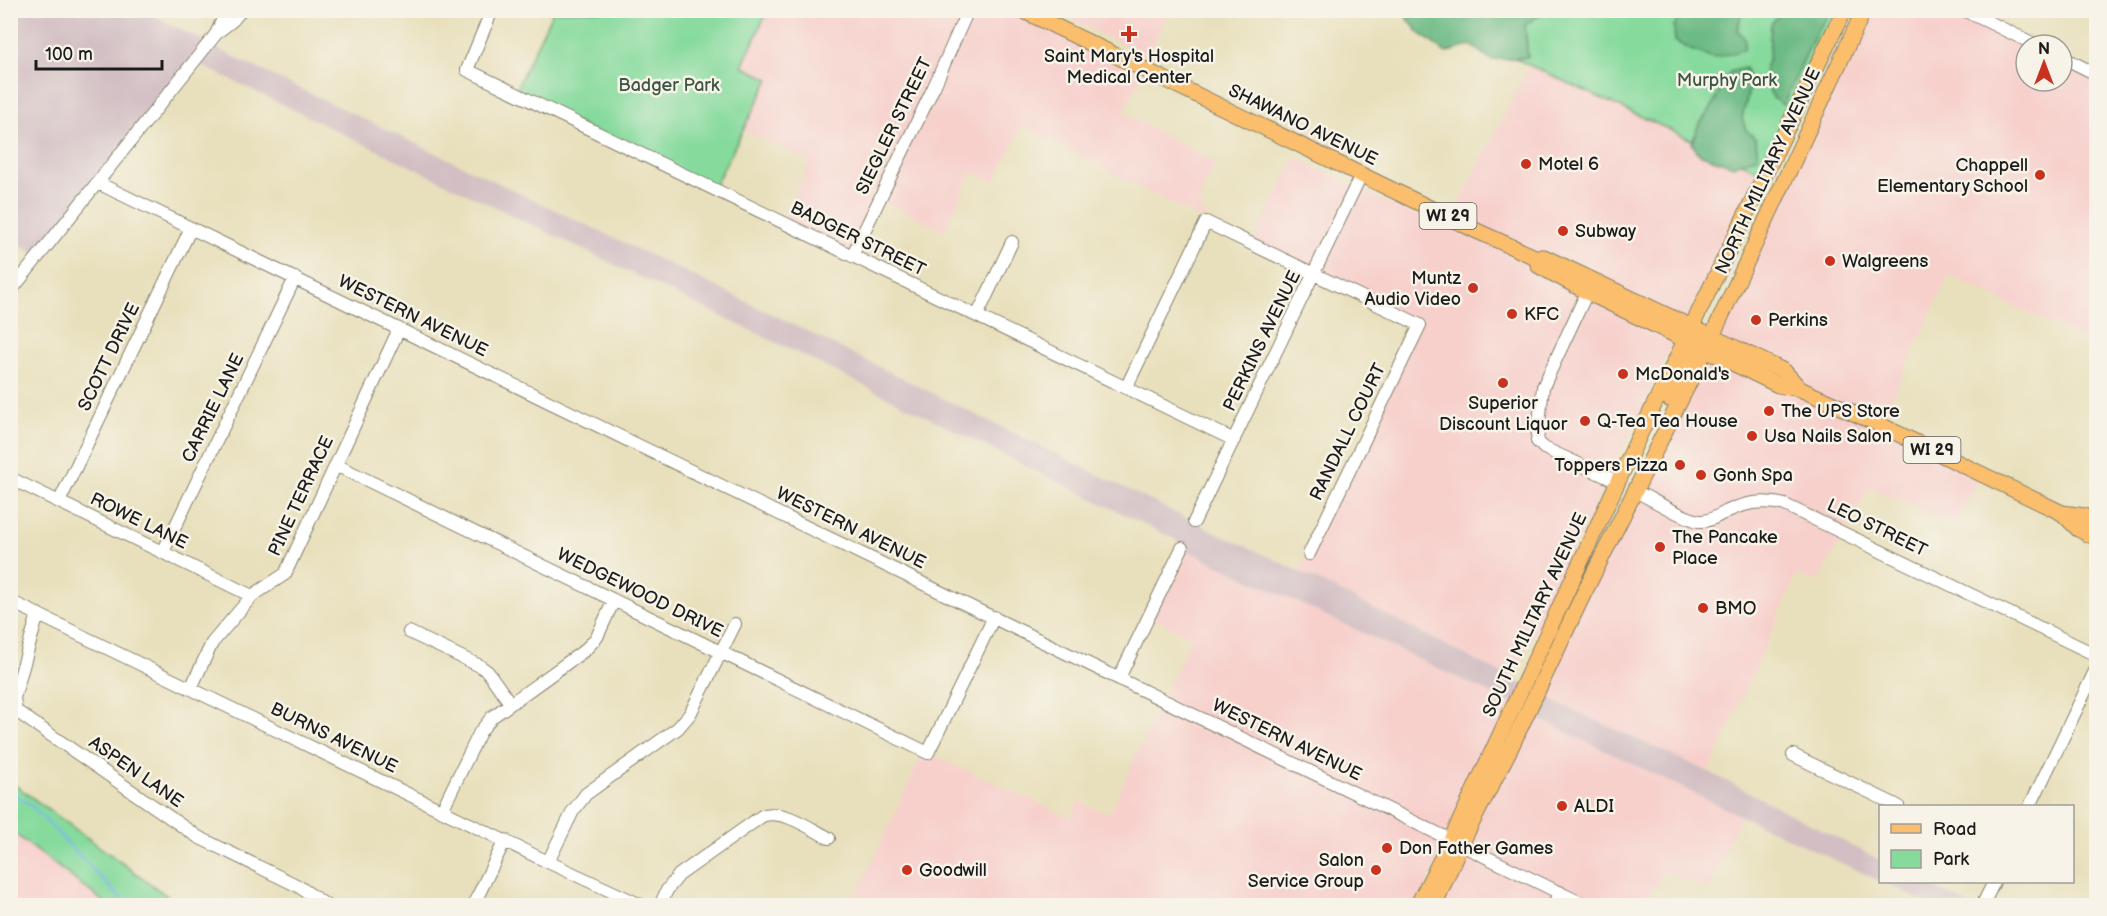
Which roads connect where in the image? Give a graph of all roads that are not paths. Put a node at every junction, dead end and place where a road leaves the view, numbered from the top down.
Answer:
1 (227, 10) edge
2 (241, 10) edge
3 (492, 10) edge
4 (968, 10) edge
5 (1022, 10) edge
6 (1844, 10) edge
7 (1864, 10) edge
8 (1964, 10) edge
9 (216, 34) junction
10 (2014, 34) edge
11 (2074, 63) edge
12 (2097, 74) edge
13 (1361, 175) junction
14 (98, 183) junction
15 (191, 228) junction
16 (1012, 242) dead end
17 (852, 256) junction
18 (1314, 274) junction
19 (296, 278) junction
20 (1590, 286) junction
21 (10, 292) edge
22 (976, 316) junction
23 (399, 329) junction
24 (1700, 338) junction
25 (1126, 388) junction
26 (1234, 440) junction
27 (336, 465) junction
28 (10, 478) edge
29 (1618, 482) junction
30 (1635, 491) junction
31 (59, 502) junction
32 (2062, 513) junction
33 (1194, 522) dead end
34 (2097, 522) edge
35 (2097, 538) edge
36 (1182, 548) dead end
37 (163, 552) junction
38 (1309, 554) dead end
39 (252, 596) junction
40 (614, 600) junction
41 (10, 601) edge
42 (38, 614) junction
43 (994, 617) junction
44 (735, 624) dead end
45 (409, 632) dead end
46 (721, 652) junction
47 (2097, 655) edge
48 (2097, 669) edge
49 (1119, 678) junction
50 (190, 688) junction
51 (510, 703) junction
52 (1793, 755) dead end
53 (1894, 805) edge
54 (2032, 805) edge
55 (442, 810) junction
56 (829, 838) dead end
57 (505, 840) junction
58 (1456, 842) junction
59 (548, 862) junction
60 (1994, 883) edge
61 (1560, 892) junction
62 (327, 906) edge
63 (473, 906) edge
64 (643, 906) edge
65 (660, 906) edge
66 (1417, 906) edge
67 (1434, 906) edge
68 (1553, 906) edge
69 (1587, 906) edge
70 (1982, 906) edge

1 - 9 street
2 - 9 street
3 - 17 street, BADGER STREET
4 - 17 street, SIEGLER STREET
5 - 13 main road, SHAWANO AVENUE / WI 29
6 - 24 main road, NORTH MILITARY AVENUE
7 - 24 main road, NORTH MILITARY AVENUE
8 - 10 street
9 - 14 street
11 - 12 street
13 - 18 street, PERKINS AVENUE
13 - 20 main road, SHAWANO AVENUE / WI 29
14 - 15 street, WESTERN AVENUE
14 - 21 street
15 - 19 street, WESTERN AVENUE
15 - 31 street, SCOTT DRIVE
16 - 22 street
17 - 22 street, BADGER STREET
18 - 25 street
18 - 26 street, PERKINS AVENUE
18 - 38 street, RANDALL COURT
19 - 23 street, WESTERN AVENUE
19 - 37 street, CARRIE LANE
20 - 24 main road, SHAWANO AVENUE / WI 29
20 - 29 street
22 - 25 street, BADGER STREET
23 - 27 street, PINE TERRACE
23 - 43 street, WESTERN AVENUE
24 - 29 main road, SOUTH MILITARY AVENUE
24 - 30 main road, SOUTH MILITARY AVENUE
24 - 32 main road, SHAWANO AVENUE / WI 29
25 - 26 street, BADGER STREET
26 - 33 street, PERKINS AVENUE
27 - 39 street, PINE TERRACE
27 - 40 street, WEDGEWOOD DRIVE
28 - 31 street, ROWE LANE
29 - 58 main road, SOUTH MILITARY AVENUE
30 - 47 street, LEO STREET
30 - 58 main road, SOUTH MILITARY AVENUE
31 - 37 street, ROWE LANE
32 - 34 main road, SHAWANO AVENUE / WI 29
32 - 35 main road, SHAWANO AVENUE / WI 29
36 - 49 street
37 - 39 street, ROWE LANE
39 - 50 street, PINE TERRACE
40 - 46 street, WEDGEWOOD DRIVE
40 - 51 street
41 - 42 street, BURNS AVENUE
42 - 50 street, BURNS AVENUE
42 - 62 street, ASPEN LANE
43 - 46 street, WEDGEWOOD DRIVE
43 - 49 street, WESTERN AVENUE
44 - 46 street
45 - 51 street
46 - 59 street
48 - 54 street
49 - 58 street, WESTERN AVENUE
50 - 55 street, BURNS AVENUE
51 - 55 street
52 - 53 street
55 - 57 street, BURNS AVENUE
56 - 65 street
57 - 59 street, BURNS AVENUE
57 - 63 street
58 - 61 street, WESTERN AVENUE
58 - 66 main road, SOUTH MILITARY AVENUE
58 - 67 main road, SOUTH MILITARY AVENUE
59 - 64 street, BURNS AVENUE
60 - 70 street
61 - 68 street
61 - 69 street, WESTERN AVENUE

